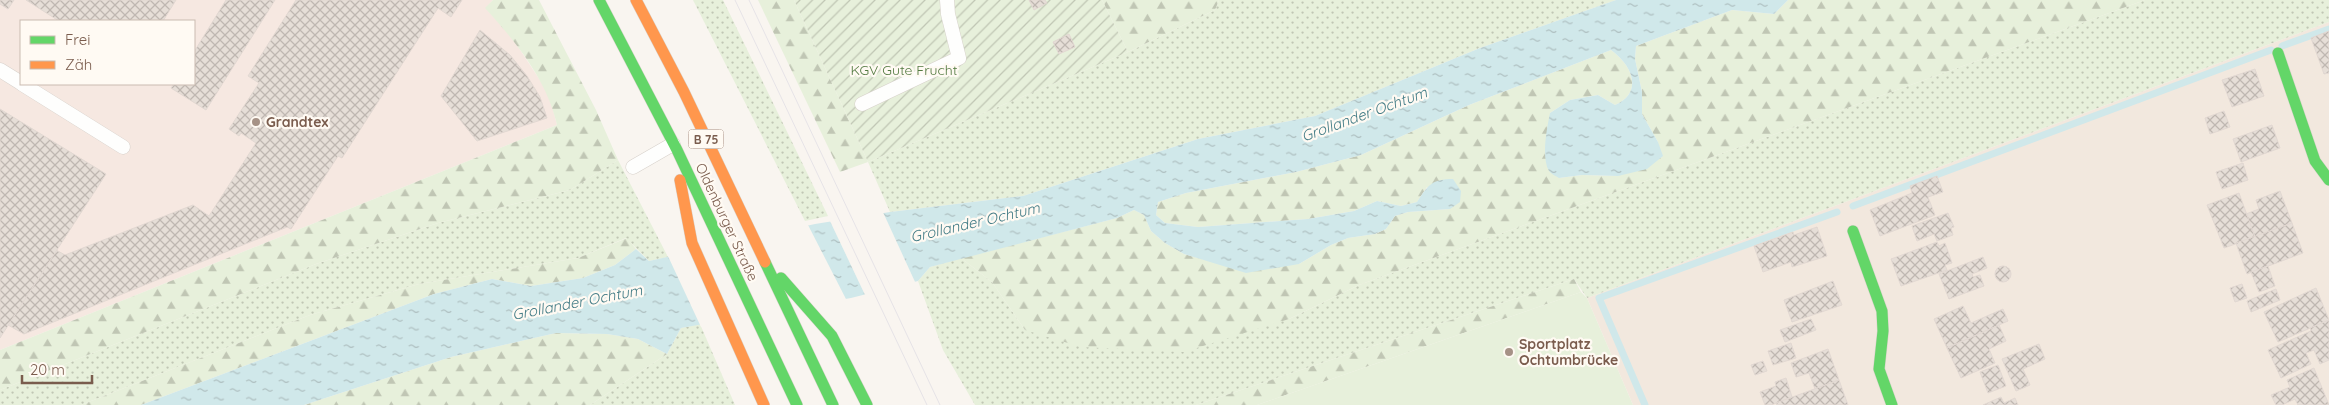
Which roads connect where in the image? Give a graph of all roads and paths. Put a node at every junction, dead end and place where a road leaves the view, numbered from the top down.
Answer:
1 (599, 0) edge
2 (636, 0) edge
3 (947, 0) edge
4 (2278, 53) dead end
5 (0, 70) edge
6 (20, 83) edge
7 (24, 85) edge
8 (862, 104) dead end
9 (673, 144) junction
10 (123, 148) dead end
11 (633, 166) dead end
12 (2329, 180) edge
13 (1853, 231) dead end
14 (763, 258) junction
15 (764, 405) edge
16 (797, 405) edge
17 (833, 405) edge
18 (867, 405) edge
19 (1892, 405) edge

1 - 9 main road, Oldenburger Straße / B 75
2 - 14 main road, Oldenburger Straße / B 75
3 - 8 lane
4 - 12 main road
5 - 6 lane
7 - 10 lane
9 - 11 lane
9 - 15 main road
9 - 16 main road, Oldenburger Straße / B 75
13 - 19 main road
14 - 17 main road, Oldenburger Straße / B 75
14 - 18 main road

